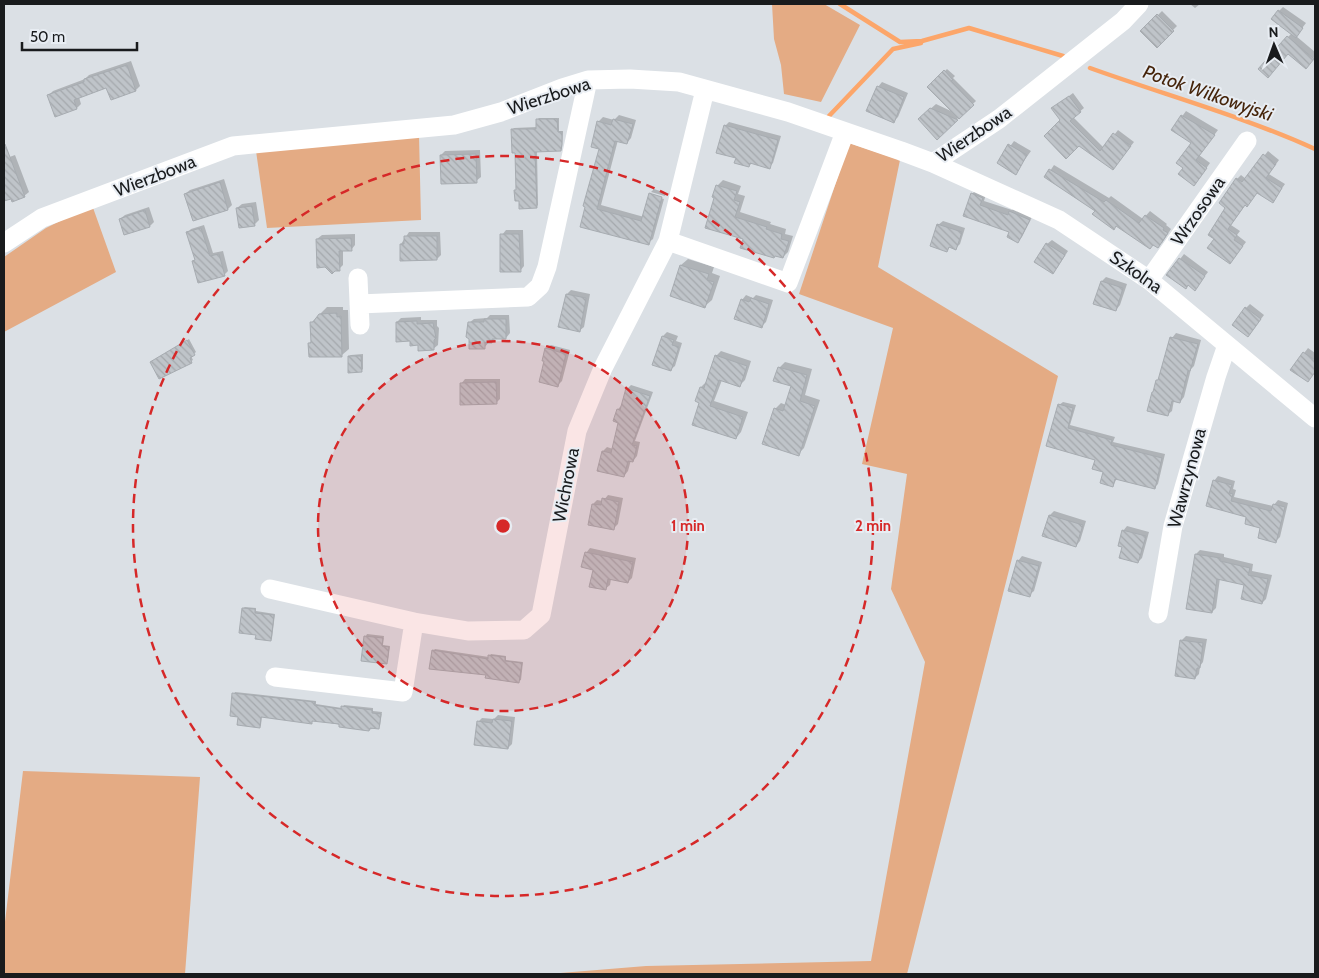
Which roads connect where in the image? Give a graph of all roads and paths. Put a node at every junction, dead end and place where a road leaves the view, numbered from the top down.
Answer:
1 (1140, 4) edge
2 (588, 80) junction
3 (705, 90) junction
4 (845, 132) junction
5 (1247, 141) dead end
6 (933, 163) junction
7 (668, 241) junction
8 (4, 243) edge
9 (358, 278) dead end
10 (1149, 280) junction
11 (359, 304) junction
12 (360, 325) dead end
13 (1227, 345) junction
14 (1315, 416) edge
15 (270, 588) dead end
16 (1158, 614) dead end
17 (414, 622) junction
18 (275, 677) dead end

1 - 6 street, Wierzbowa
2 - 3 street, Wierzbowa
2 - 8 street, Wierzbowa
2 - 11 street
3 - 4 street, Wierzbowa
3 - 7 street, Wichrowa
4 - 6 street, Wierzbowa
4 - 7 street
5 - 10 street, Wrzosowa
6 - 10 street, Szkolna
7 - 17 street, Wichrowa
9 - 11 street
10 - 13 street, Szkolna
11 - 12 street
13 - 14 street, Szkolna
13 - 16 street, Wawrzynowa
15 - 17 street, Wichrowa
17 - 18 street

